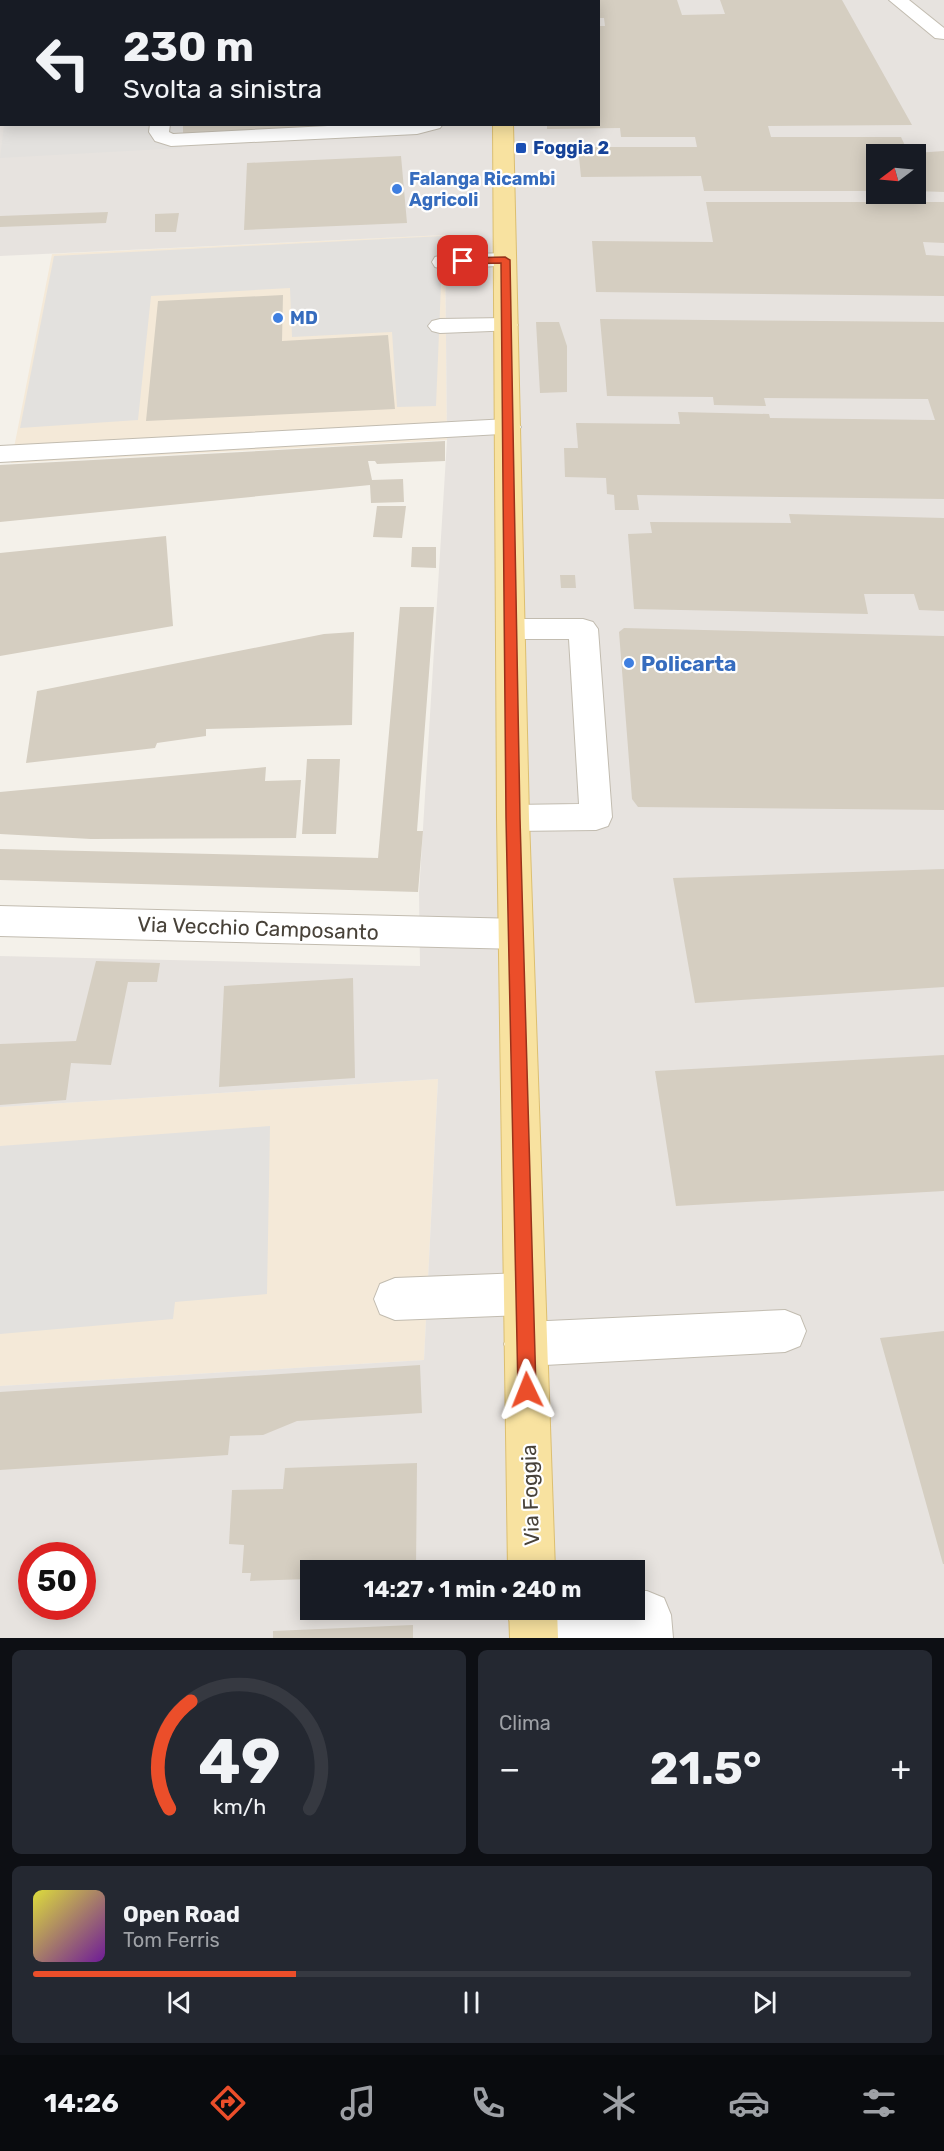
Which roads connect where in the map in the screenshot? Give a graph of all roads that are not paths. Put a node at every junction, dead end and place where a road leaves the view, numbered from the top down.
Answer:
1 (898, 0) edge
2 (941, 34) dead end
3 (160, 126) edge
4 (425, 126) edge
5 (503, 126) edge
6 (505, 260) junction
7 (443, 262) dead end
8 (506, 325) junction
9 (440, 326) dead end
10 (508, 427) junction
11 (0, 454) edge
12 (511, 629) junction
13 (513, 818) junction
14 (0, 921) edge
15 (516, 934) junction
16 (525, 1294) junction
17 (395, 1299) dead end
18 (785, 1331) dead end
19 (526, 1344) junction
20 (532, 1560) edge
21 (533, 1622) edge
22 (649, 1638) edge

1 - 2 street
3 - 4 street
5 - 6 main road, Via Foggia
6 - 7 street
6 - 8 main road, Via Foggia
8 - 9 street
8 - 10 main road, Via Foggia
10 - 11 street
10 - 12 main road, Via Foggia
12 - 13 main road, Via Foggia
12 - 13 street
13 - 15 main road, Via Foggia
14 - 15 street, Via Vecchio Camposanto
15 - 16 main road, Via Foggia
16 - 17 street
16 - 19 main road, Via Foggia
18 - 19 street
19 - 20 main road, Via Foggia
21 - 22 street

